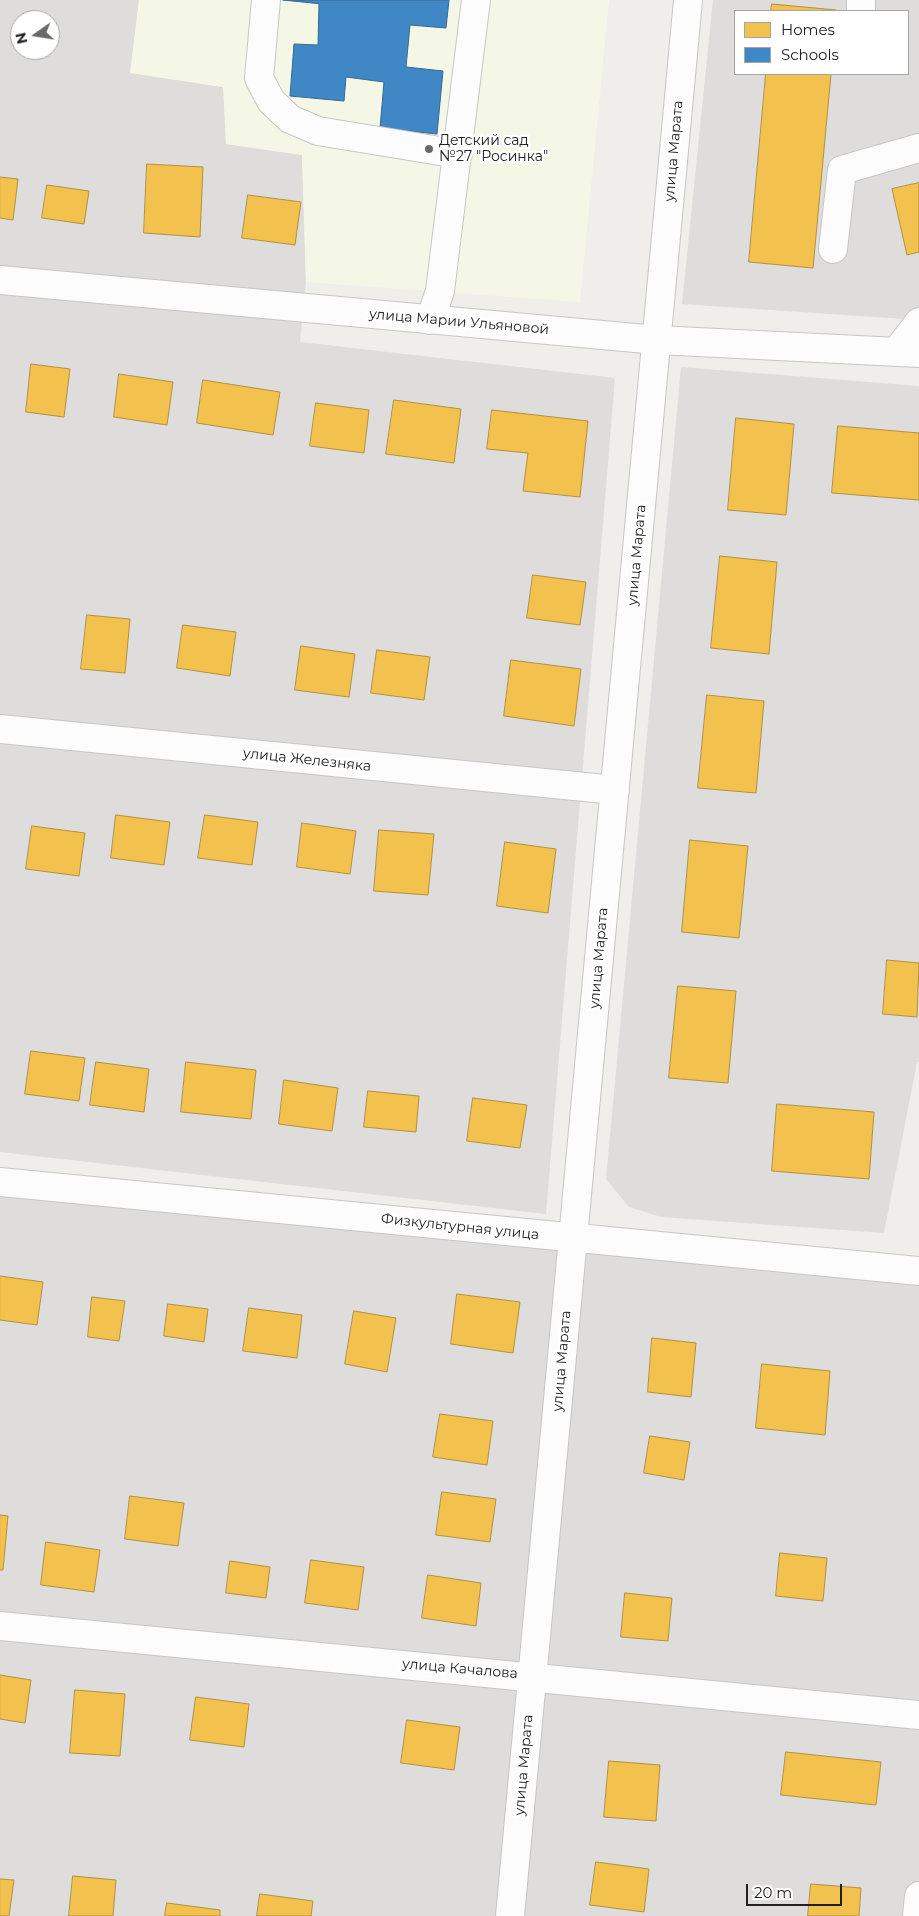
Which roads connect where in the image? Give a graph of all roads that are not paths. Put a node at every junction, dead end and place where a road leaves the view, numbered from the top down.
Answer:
1 (266, 0) edge
2 (476, 0) edge
3 (688, 0) edge
4 (919, 148) edge
5 (458, 154) junction
6 (833, 249) dead end
7 (0, 280) edge
8 (430, 320) junction
9 (919, 322) edge
10 (657, 340) junction
11 (908, 352) edge
12 (0, 729) edge
13 (615, 790) junction
14 (0, 1182) edge
15 (573, 1238) junction
16 (919, 1271) edge
17 (0, 1626) edge
18 (533, 1676) junction
19 (919, 1715) edge
20 (919, 1896) edge
21 (510, 1916) edge
22 (917, 1916) edge

1 - 5 street
2 - 5 street
3 - 10 street, улица Марата
4 - 6 street
5 - 8 street
7 - 8 street, улица Марии Ульяновой
8 - 10 street, улица Марии Ульяновой
9 - 11 street
10 - 11 street, улица Марии Ульяновой
10 - 13 street, улица Марата
12 - 13 street, улица Железняка
13 - 15 street, улица Марата
14 - 15 street, Физкультурная улица
15 - 16 street, Физкультурная улица
15 - 18 street, улица Марата
17 - 18 street, улица Качалова
18 - 19 street, улица Качалова
18 - 21 street, улица Марата
20 - 22 street

